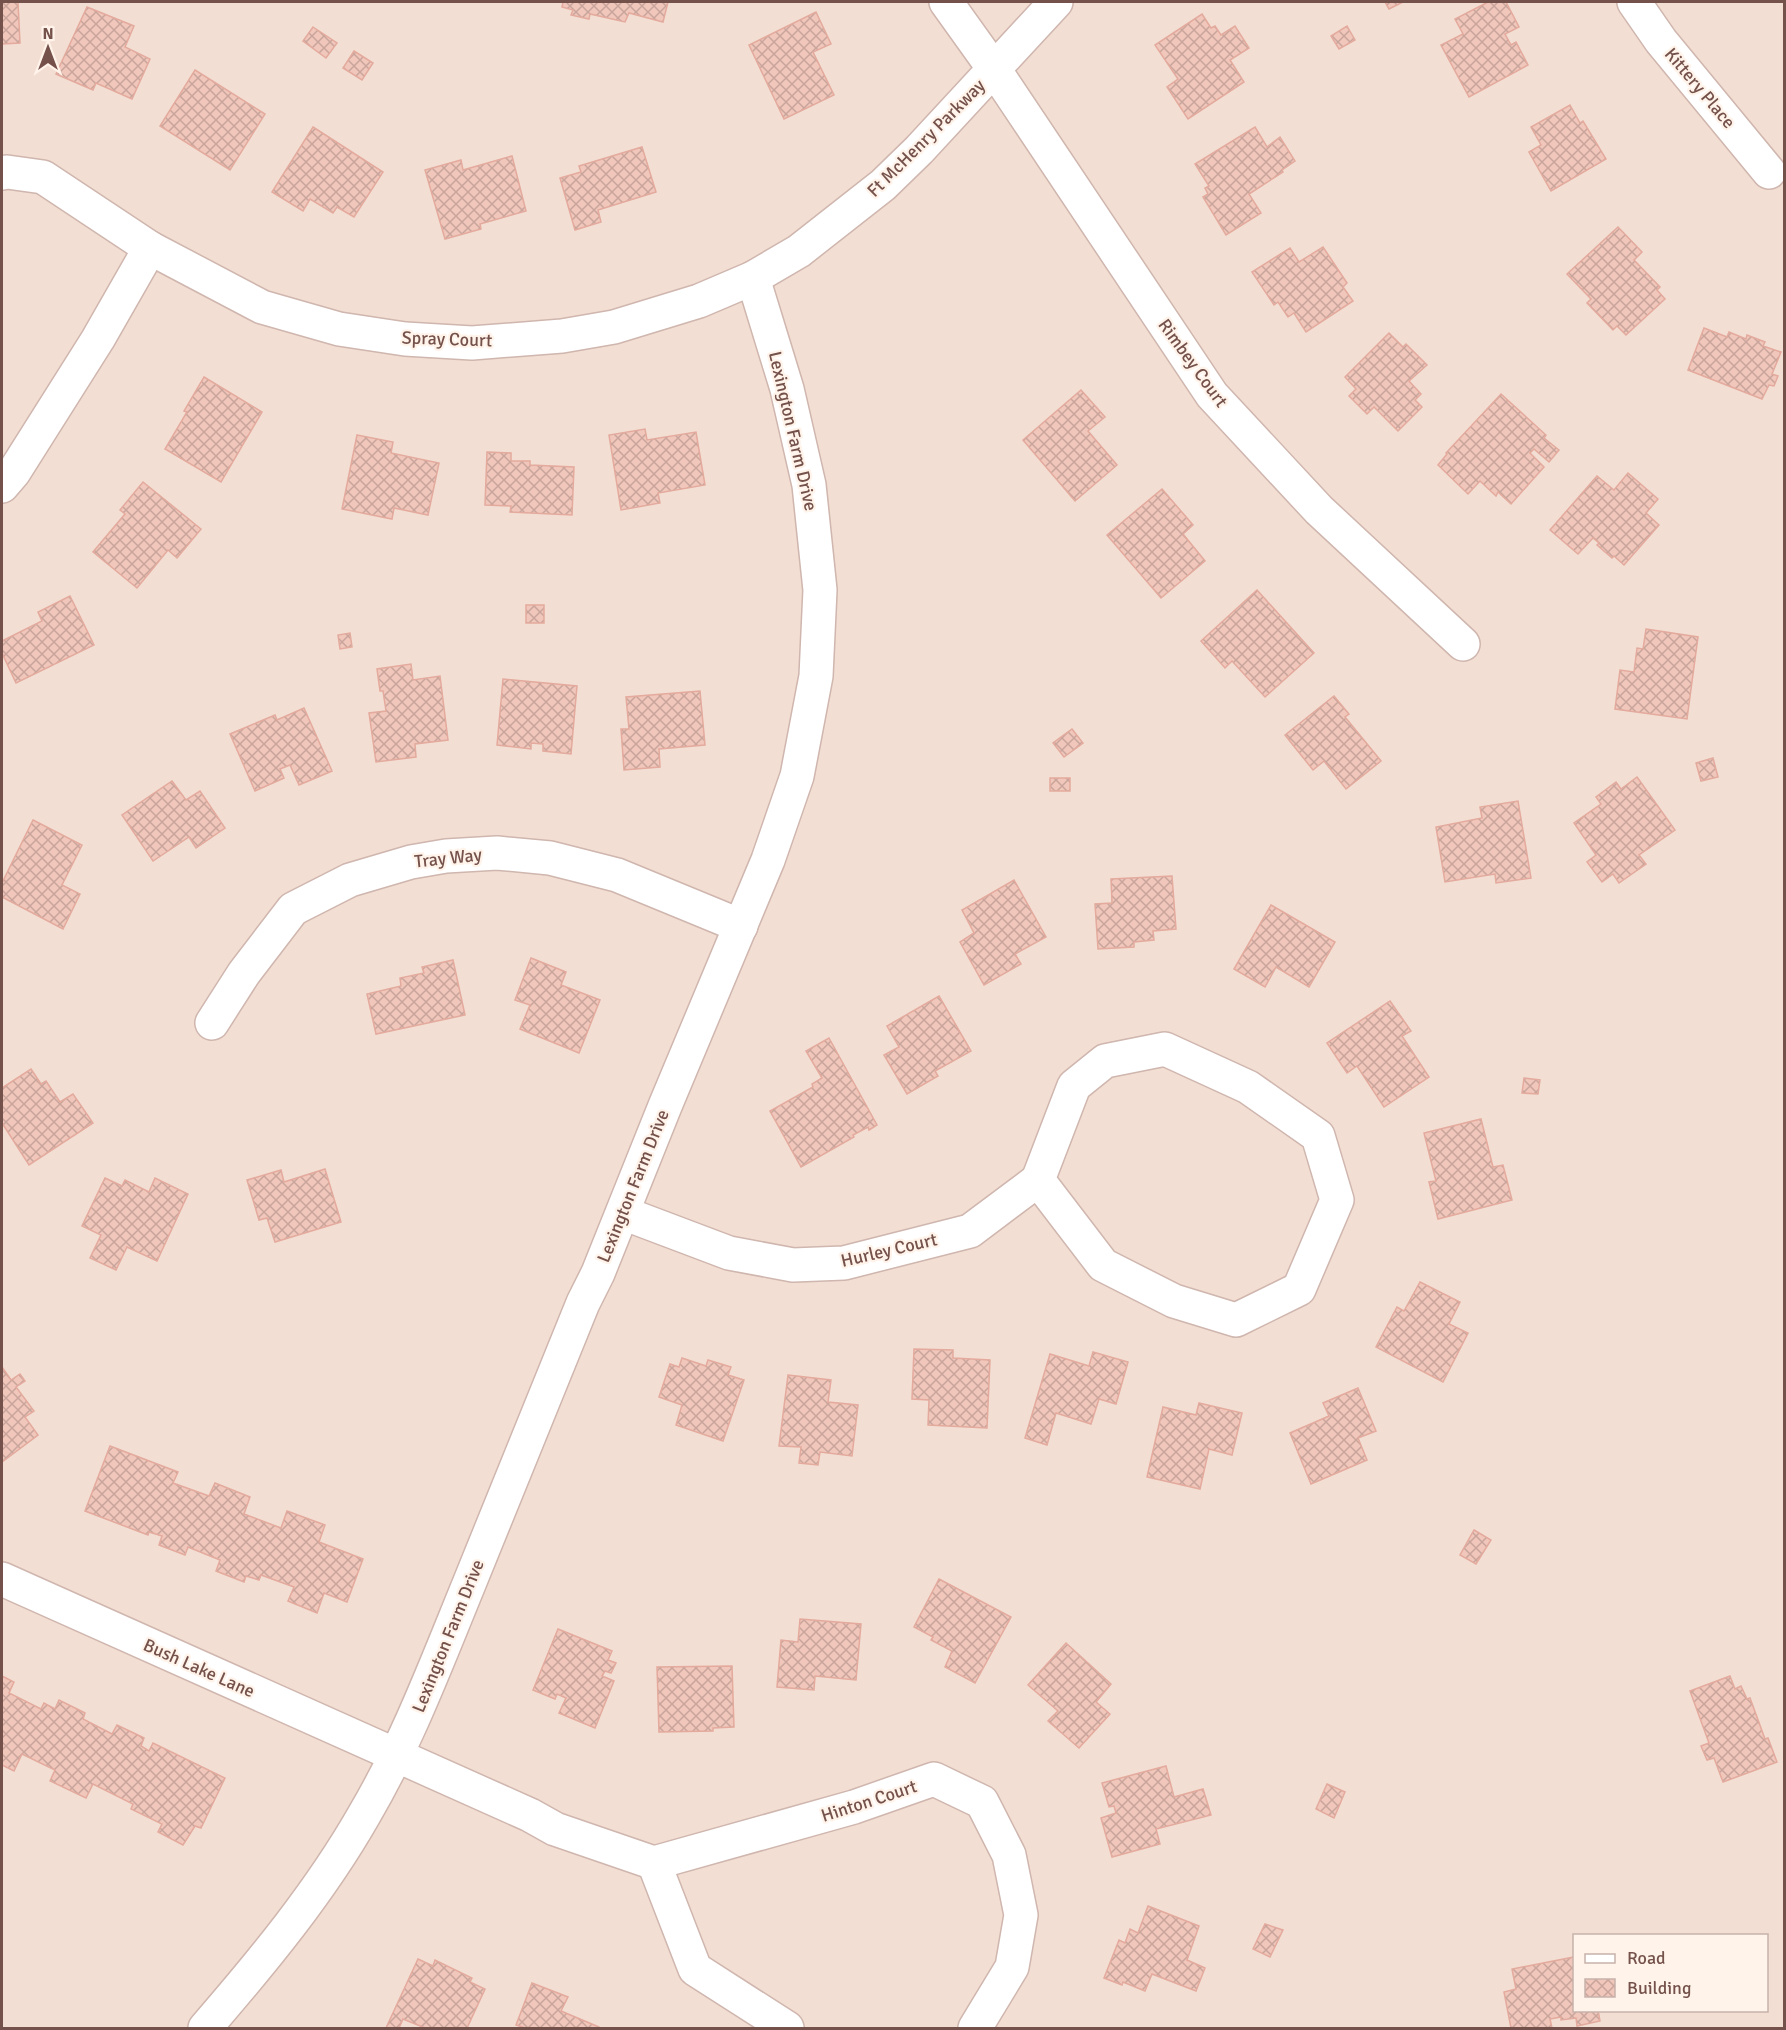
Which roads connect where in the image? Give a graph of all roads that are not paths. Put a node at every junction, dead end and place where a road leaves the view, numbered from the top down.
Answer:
1 (946, 2) edge
2 (1056, 2) edge
3 (1634, 2) edge
4 (994, 69) junction
5 (1769, 172) dead end
6 (2, 173) edge
7 (150, 248) junction
8 (753, 278) junction
9 (2, 486) edge
10 (1463, 644) dead end
11 (741, 926) junction
12 (212, 1023) dead end
13 (1038, 1180) junction
14 (623, 1213) junction
15 (2, 1579) edge
16 (396, 1756) junction
17 (654, 1863) junction
18 (205, 2028) edge
19 (787, 2028) edge
20 (975, 2028) edge

1 - 4 street, Rimbey Court
2 - 4 street, Ft McHenry Parkway
3 - 5 street, Kittery Place
4 - 8 street, Ft McHenry Parkway
4 - 10 street, Rimbey Court
6 - 7 street, Spray Court
7 - 8 street, Spray Court
7 - 9 street
8 - 11 street, Lexington Farm Drive
11 - 12 street, Tray Way
11 - 14 street, Lexington Farm Drive
13 - 13 street
13 - 14 street, Hurley Court
14 - 16 street, Lexington Farm Drive
15 - 16 street, Bush Lake Lane
16 - 17 street
16 - 18 street, Lexington Farm Drive
17 - 19 street
17 - 20 street, Hinton Court

